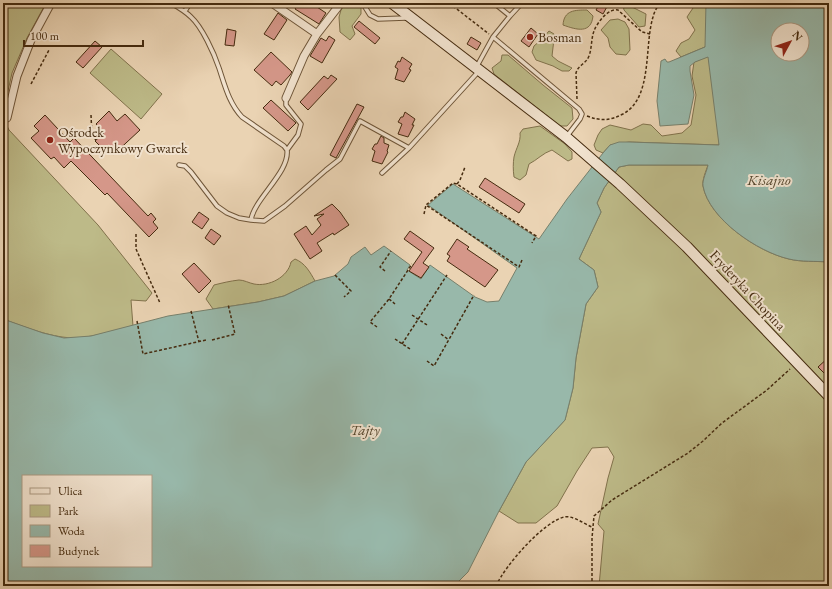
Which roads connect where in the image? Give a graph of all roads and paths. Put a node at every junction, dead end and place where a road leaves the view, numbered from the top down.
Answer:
1 (51, 3) edge
2 (171, 3) edge
3 (190, 3) edge
4 (272, 3) edge
5 (341, 3) edge
6 (365, 3) edge
7 (392, 3) edge
8 (449, 3) edge
9 (494, 3) edge
10 (522, 3) edge
11 (659, 3) edge
12 (185, 11) junction
13 (510, 16) junction
14 (411, 17) junction
15 (317, 34) junction
16 (650, 34) junction
17 (493, 36) junction
18 (49, 50) dead end
19 (478, 69) junction
20 (31, 84) dead end
21 (286, 98) joint
22 (575, 105) junction
23 (582, 114) junction
24 (91, 115) dead end
25 (7, 118) dead end
26 (566, 138) junction
27 (96, 140) dead end
28 (409, 148) junction
29 (287, 150) junction
30 (179, 165) dead end
31 (465, 167) dead end
32 (382, 173) dead end
33 (457, 184) junction
34 (426, 205) junction
35 (424, 214) dead end
36 (251, 220) junction
37 (136, 234) dead end
38 (532, 243) dead end
39 (391, 251) dead end
40 (522, 260) dead end
41 (412, 264) dead end
42 (385, 271) dead end
43 (335, 275) dead end
44 (447, 275) dead end
45 (474, 295) dead end
46 (344, 297) dead end
47 (389, 299) junction
48 (160, 303) dead end
49 (228, 304) dead end
50 (395, 304) dead end
51 (191, 311) dead end
52 (412, 315) dead end
53 (419, 320) junction
54 (137, 321) dead end
55 (427, 325) dead end
56 (377, 327) dead end
57 (441, 334) dead end
58 (395, 339) dead end
59 (206, 340) dead end
60 (212, 340) dead end
61 (449, 340) junction
62 (198, 342) junction
63 (402, 344) junction
64 (410, 349) dead end
65 (427, 361) dead end
66 (797, 362) junction
67 (829, 396) edge
68 (592, 527) junction
69 (496, 586) edge
70 (592, 586) edge

1 - 25 street
2 - 12 lane
3 - 12 lane
4 - 15 street
5 - 15 street
6 - 14 lane
7 - 14 main road, Fryderyka Chopina
8 - 17 path
9 - 13 lane
10 - 13 lane
11 - 16 path
12 - 29 lane
13 - 17 lane
14 - 19 main road, Fryderyka Chopina
15 - 21 street
16 - 22 path
16 - 23 path
17 - 19 lane
17 - 22 lane
18 - 20 path
19 - 26 main road, Fryderyka Chopina
19 - 28 lane
21 - 29 lane
22 - 23 lane
23 - 26 lane
24 - 27 path
26 - 66 main road, Fryderyka Chopina
28 - 32 lane
28 - 36 lane
29 - 36 lane
30 - 36 lane
31 - 33 path
33 - 34 path
33 - 38 path
34 - 35 path
34 - 40 path
37 - 48 path
39 - 42 path
41 - 47 path
43 - 46 path
44 - 53 path
45 - 61 path
47 - 50 path
47 - 56 path
49 - 60 path
51 - 62 path
52 - 53 path
53 - 55 path
53 - 63 path
54 - 62 path
57 - 61 path
58 - 63 path
59 - 62 path
61 - 65 path
63 - 64 path
66 - 67 main road, Fryderyka Chopina
66 - 68 path
68 - 69 path
68 - 70 path

